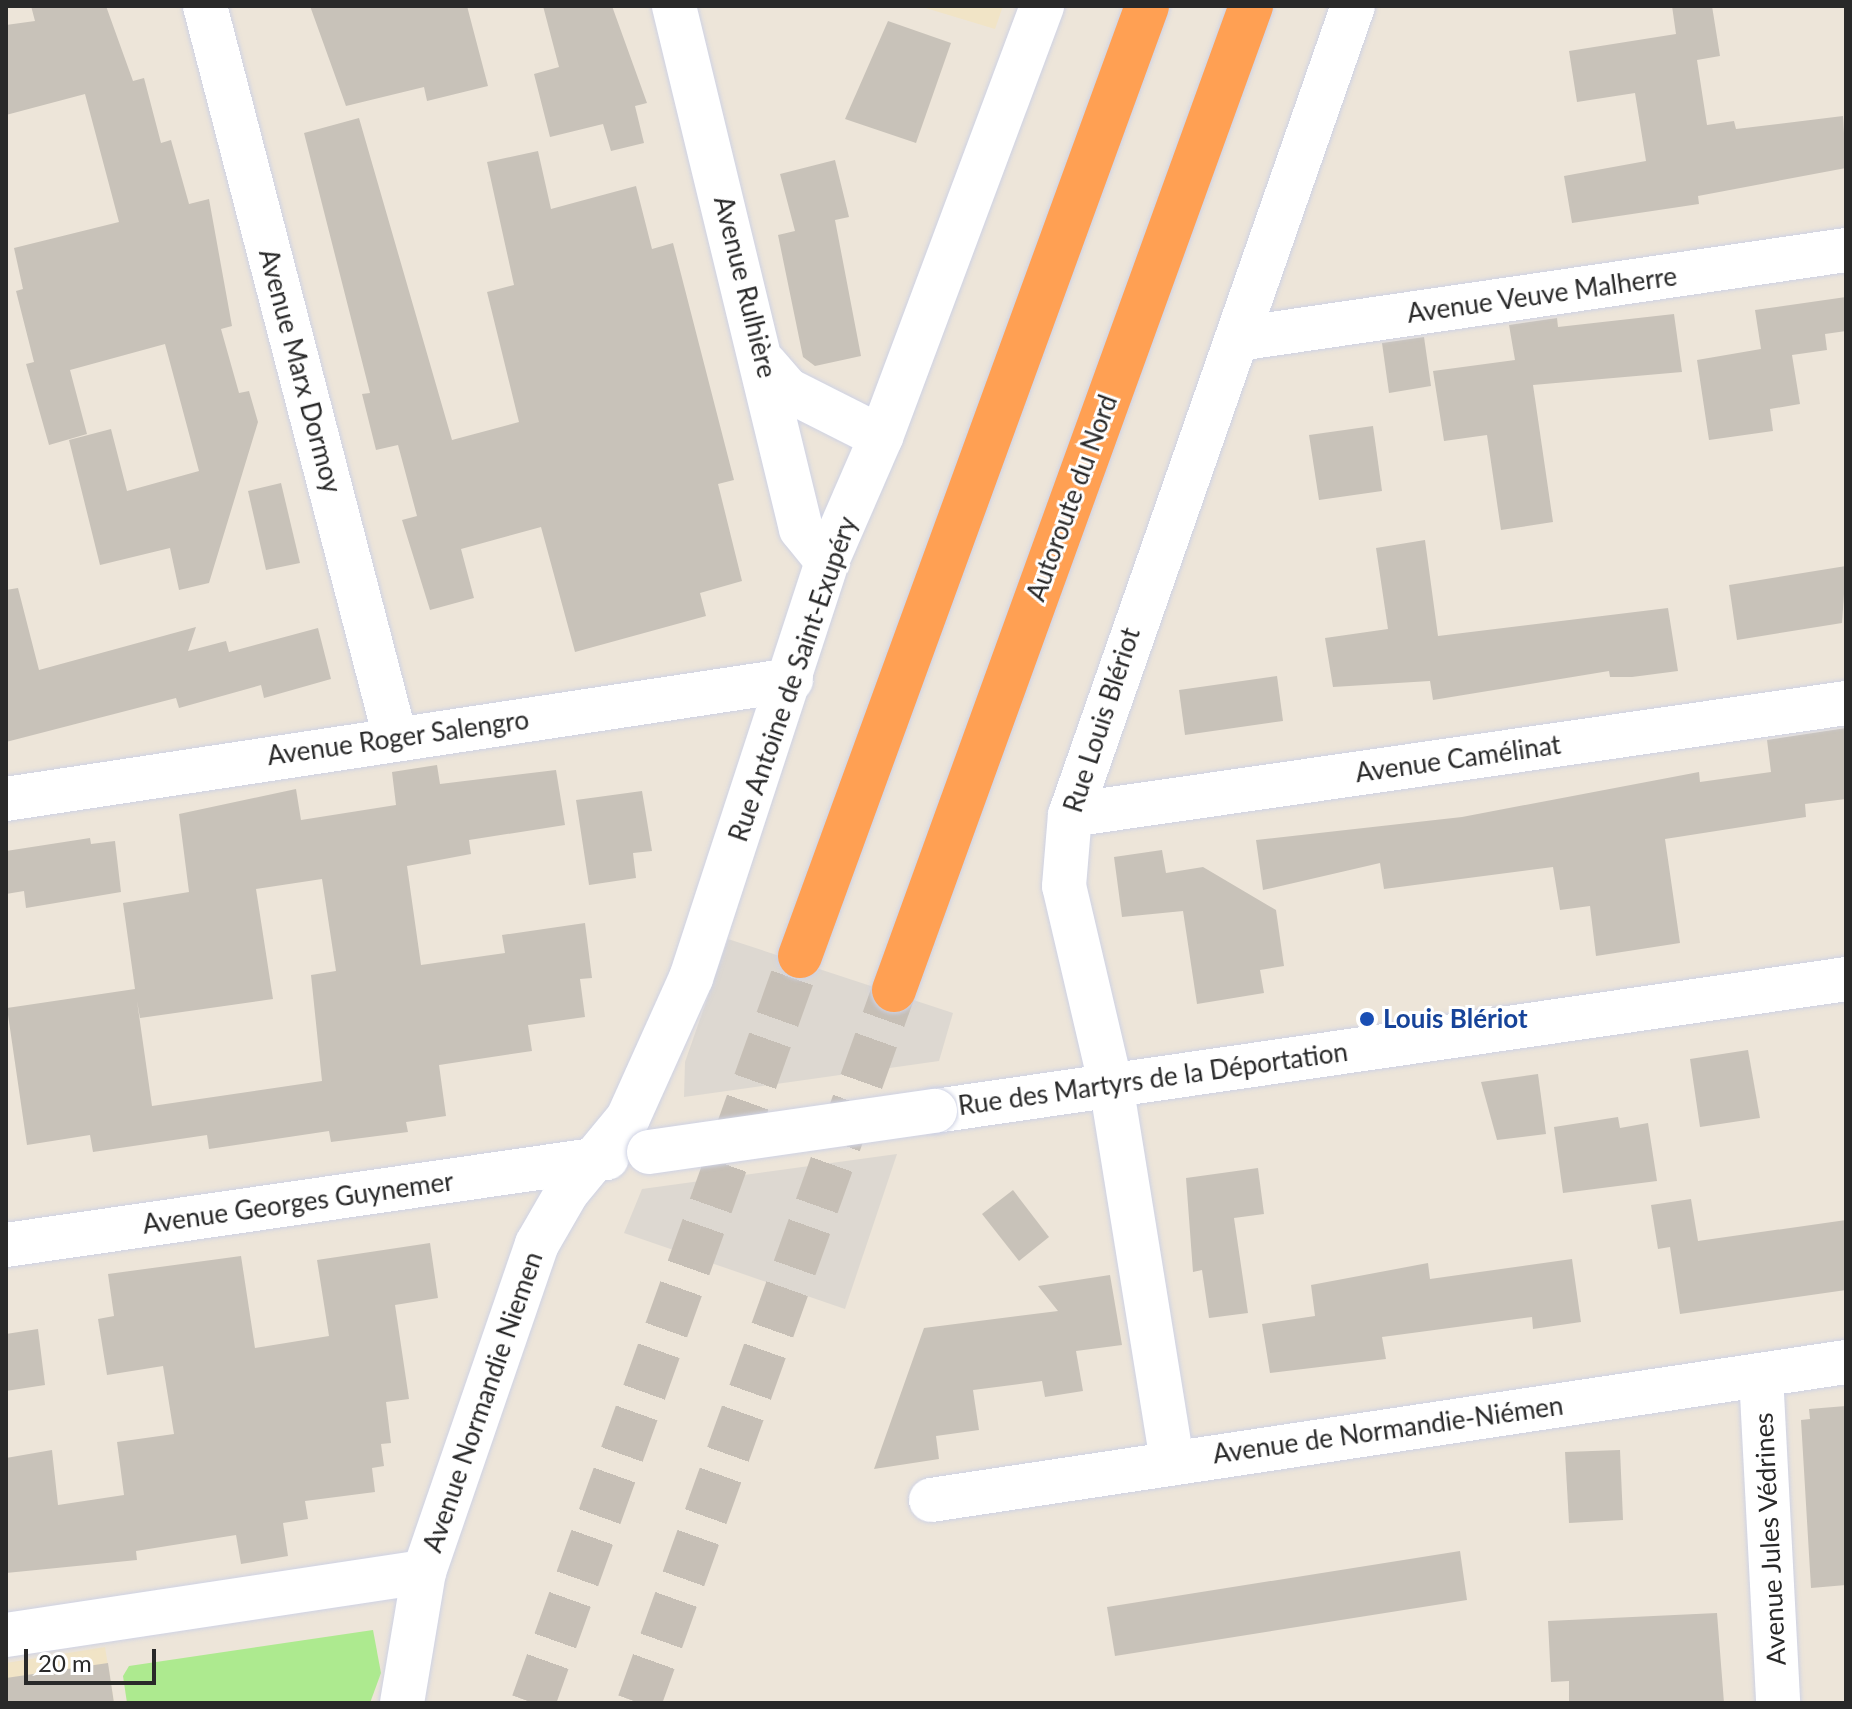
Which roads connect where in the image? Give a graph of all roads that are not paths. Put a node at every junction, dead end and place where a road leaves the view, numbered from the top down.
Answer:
1 (205, 6) edge
2 (674, 6) edge
3 (1042, 6) edge
4 (1147, 6) edge
5 (1251, 6) edge
6 (1353, 6) edge
7 (1846, 250) edge
8 (1238, 339) junction
9 (766, 365) junction
10 (881, 437) junction
11 (827, 561) junction
12 (791, 680) junction
13 (1846, 703) edge
14 (395, 737) junction
15 (6, 799) edge
16 (1070, 815) junction
17 (800, 956) tunnel mouth
18 (1846, 979) edge
19 (894, 990) tunnel mouth
20 (1111, 1086) junction
21 (649, 1152) joint
22 (591, 1161) junction
23 (6, 1245) edge
24 (1846, 1362) edge
25 (1761, 1375) junction
26 (1172, 1461) junction
27 (931, 1500) dead end
28 (424, 1572) junction
29 (6, 1635) edge
30 (402, 1703) edge
31 (1778, 1703) edge

1 - 14 street, Avenue Marx Dormoy
2 - 9 street, Avenue Rulhière
3 - 10 street, Rue Antoine de Saint-Exupéry
4 - 17 highway
5 - 19 highway, Autoroute du Nord
6 - 8 street, Rue Louis Blériot
7 - 8 street, Avenue Veuve Malherre
8 - 16 street, Rue Louis Blériot
9 - 10 street
9 - 11 street, Avenue Rulhière
10 - 11 street, Rue Antoine de Saint-Exupéry
11 - 12 street, Rue Antoine de Saint-Exupéry
12 - 14 street, Avenue Roger Salengro
12 - 22 street, Rue Antoine de Saint-Exupéry
13 - 16 street, Avenue Camélinat
14 - 15 street, Avenue Roger Salengro
16 - 20 street, Rue Louis Blériot
18 - 20 street, Rue des Martyrs de la Déportation
20 - 21 street, Rue des Martyrs de la Déportation, bridge
20 - 26 street, Rue Louis Blériot
21 - 22 street, Avenue Georges Guynemer
22 - 23 street, Avenue Georges Guynemer
22 - 28 street, Avenue Normandie Niemen
24 - 25 street, Avenue de Normandie-Niémen
25 - 26 street, Avenue de Normandie-Niémen
25 - 31 street, Avenue Jules Védrines
26 - 27 street, Avenue de Normandie-Niémen
28 - 29 street, Avenue Normandie Niemen
28 - 30 street

